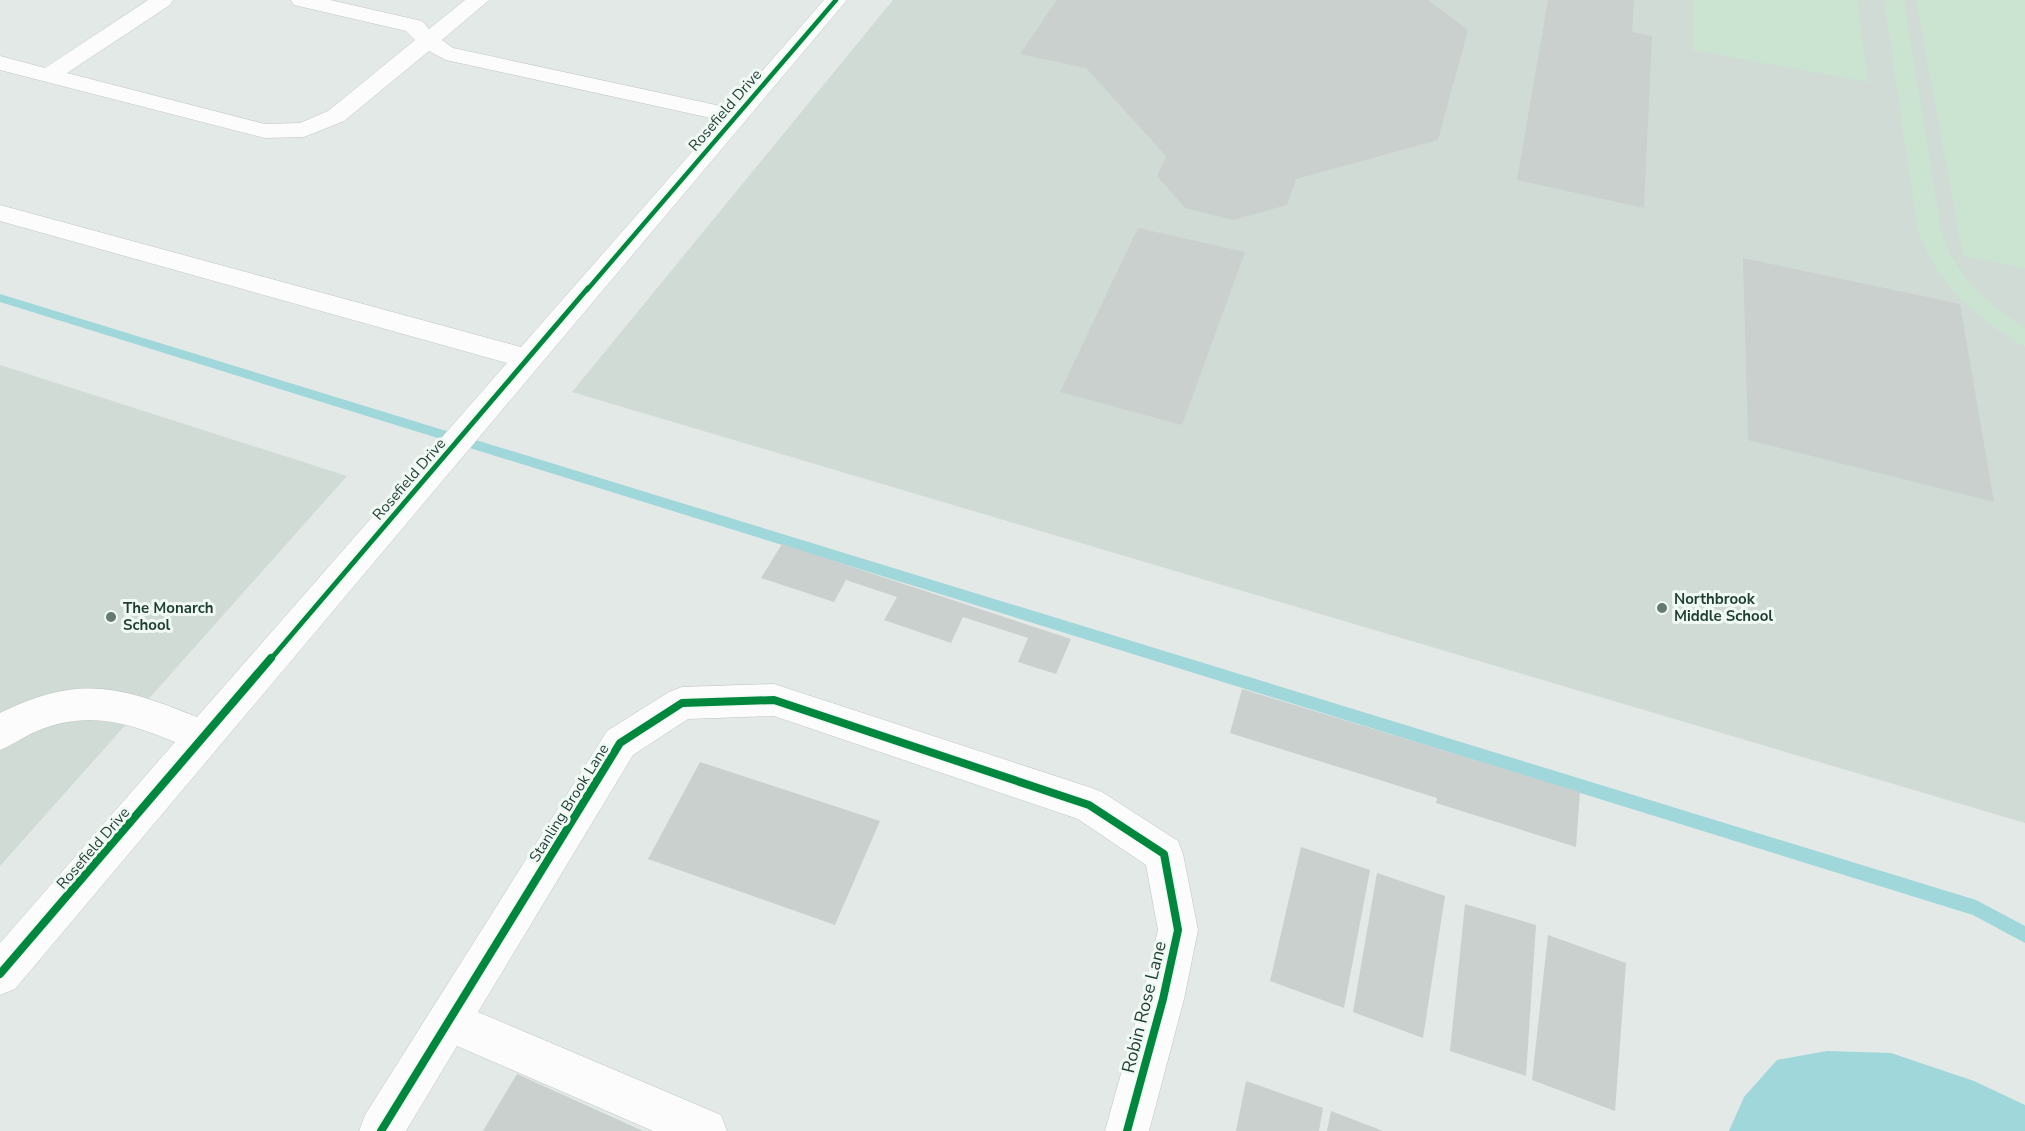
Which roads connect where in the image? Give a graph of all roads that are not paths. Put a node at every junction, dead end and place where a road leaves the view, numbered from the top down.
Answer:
1 (162, 0) edge
2 (302, 0) edge
3 (478, 0) edge
4 (836, 0) edge
5 (427, 40) junction
6 (0, 63) edge
7 (48, 76) junction
8 (735, 116) junction
9 (0, 213) edge
10 (528, 359) junction
11 (0, 734) edge
12 (203, 737) junction
13 (1164, 854) joint
14 (0, 974) edge
15 (448, 1021) junction
16 (381, 1131) edge
17 (705, 1131) edge
18 (1127, 1131) edge

1 - 7 street
2 - 5 street
3 - 5 street
4 - 8 street, Rosefield Drive
5 - 7 street
5 - 8 street
6 - 7 street
8 - 10 street, Rosefield Drive
9 - 10 street
10 - 12 street, Rosefield Drive
11 - 12 street
12 - 14 street, Rosefield Drive
13 - 15 street, Stanling Brook Lane
13 - 18 street, Robin Rose Lane
15 - 16 street, Stanling Brook Lane
15 - 17 street

